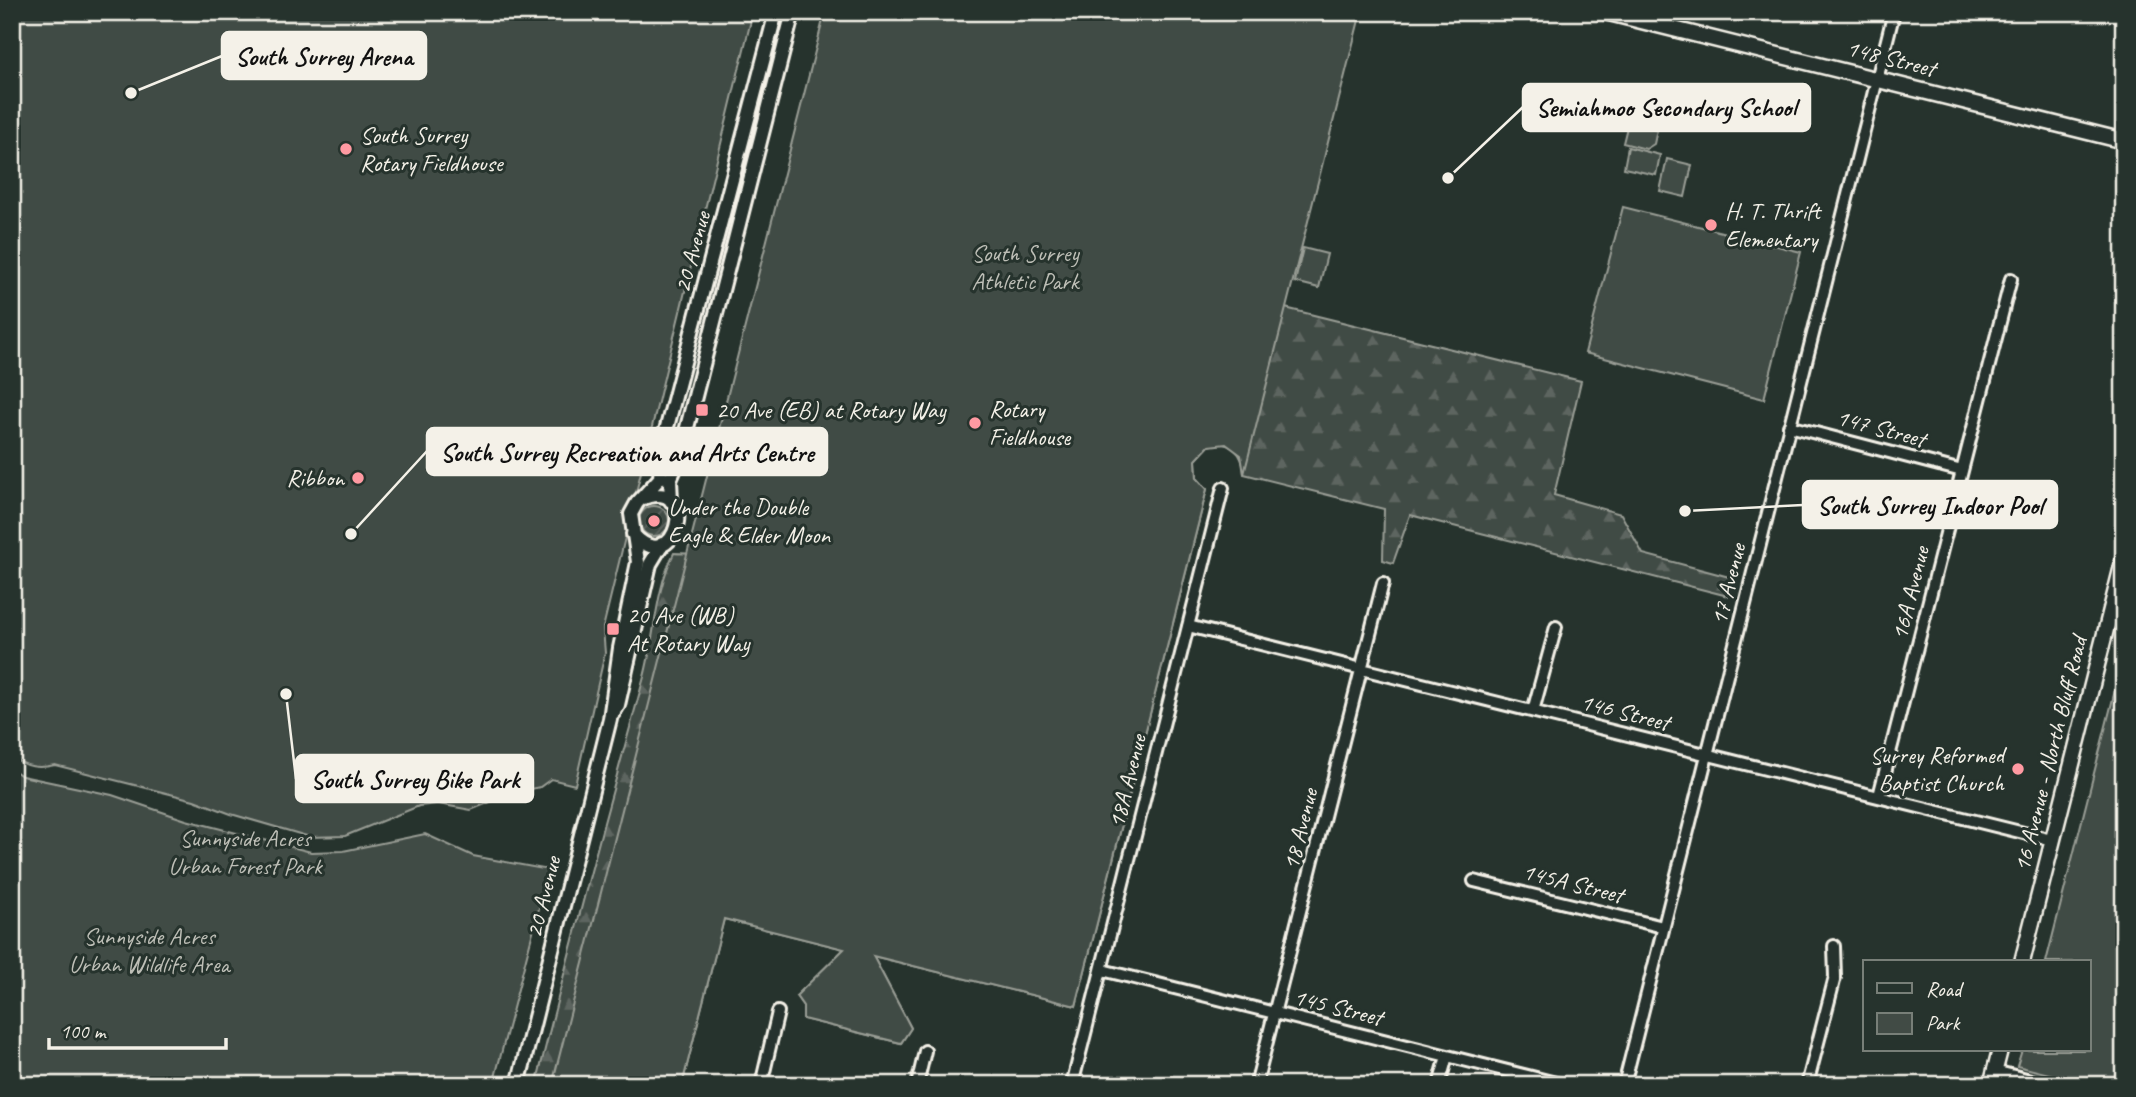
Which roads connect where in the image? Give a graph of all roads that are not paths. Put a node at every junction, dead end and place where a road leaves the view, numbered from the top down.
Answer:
1 (776, 12) edge
2 (793, 12) edge
3 (1605, 12) edge
4 (1894, 12) edge
5 (1878, 78) junction
6 (2124, 141) edge
7 (2011, 279) dead end
8 (1789, 426) junction
9 (1962, 471) junction
10 (1223, 488) dead end
11 (643, 498) junction
12 (671, 501) junction
13 (632, 533) junction
14 (662, 544) junction
15 (2124, 558) edge
16 (1383, 583) dead end
17 (1188, 626) junction
18 (1556, 627) dead end
19 (1363, 670) junction
20 (1534, 711) junction
21 (610, 719) junction
22 (1707, 754) junction
23 (1879, 796) junction
24 (2052, 840) junction
25 (1474, 881) dead end
26 (1663, 927) junction
27 (1834, 946) dead end
28 (2022, 960) edge
29 (1102, 970) junction
30 (778, 1012) dead end
31 (1274, 1013) junction
32 (925, 1051) dead end
33 (2000, 1052) edge
34 (1447, 1056) junction
35 (1993, 1078) edge
36 (517, 1085) edge
37 (761, 1085) edge
38 (917, 1085) edge
39 (1072, 1085) edge
40 (1256, 1085) edge
41 (1439, 1085) edge
42 (1564, 1085) edge
43 (1624, 1085) edge
44 (1807, 1085) edge
45 (2051, 1085) edge

1 - 11 street, 20 Avenue
2 - 12 street, 20 Avenue
3 - 5 main road, 148 Street
4 - 5 street, 17 Avenue
5 - 6 main road, 148 Street
5 - 8 street, 17 Avenue
7 - 9 street, 16A Avenue
8 - 9 street, 147 Street
8 - 22 street, 17 Avenue
9 - 23 street, 16A Avenue
10 - 17 street, 18A Avenue
11 - 12 street
11 - 13 street
12 - 14 street
13 - 14 street
13 - 21 street, 20 Avenue
14 - 21 street, 20 Avenue
15 - 24 main road, 16 Avenue - North Bluff Road
16 - 19 street, 18 Avenue
17 - 19 street, 146 Street
17 - 29 street, 18A Avenue
18 - 20 street
19 - 20 street, 146 Street
19 - 31 street, 18 Avenue
20 - 22 street, 146 Street
21 - 36 street, 20 Avenue
22 - 23 street, 146 Street
22 - 26 street, 17 Avenue
23 - 24 street, 146 Street
24 - 28 main road, 16 Avenue - North Bluff Road
25 - 26 street, 145A Street
26 - 43 street, 17 Avenue
27 - 44 street
29 - 31 street, 145 Street
29 - 39 street, 18A Avenue
30 - 37 street
31 - 34 street, 145 Street
31 - 40 street, 18 Avenue
32 - 38 street
33 - 35 main road
34 - 41 street
34 - 42 street, 145 Street
35 - 45 street

